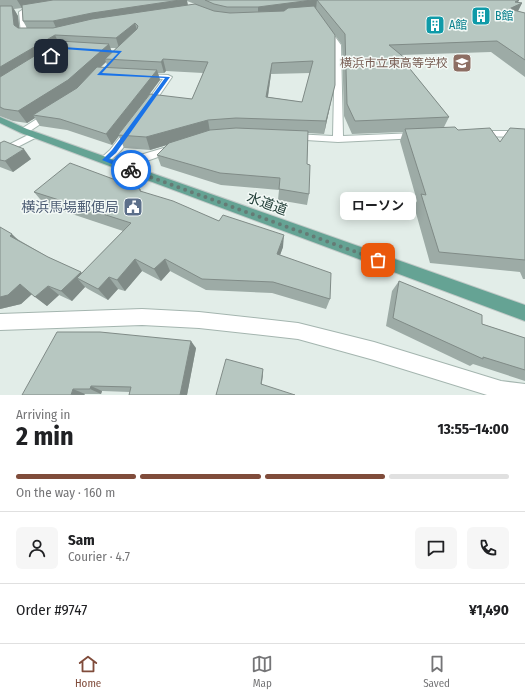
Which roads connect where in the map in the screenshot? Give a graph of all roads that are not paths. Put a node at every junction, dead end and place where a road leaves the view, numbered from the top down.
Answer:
1 (29, 11) edge
2 (14, 12) edge
3 (22, 12) junction
4 (323, 23) edge
5 (38, 35) edge
6 (130, 76) edge
7 (60, 107) edge
8 (0, 120) edge
9 (29, 133) junction
10 (471, 134) edge
11 (525, 134) edge
12 (424, 136) edge
13 (284, 137) edge
14 (338, 140) junction
15 (187, 144) edge
16 (0, 153) edge
17 (105, 160) junction
18 (126, 168) junction
19 (525, 313) edge
20 (0, 322) edge
21 (525, 394) edge

1 - 3 street
2 - 3 street
3 - 5 street
4 - 14 street
6 - 17 street
7 - 9 street
8 - 9 main road, 水道道
9 - 16 street
9 - 17 main road, 水道道
10 - 11 street
12 - 14 street
13 - 14 street
15 - 18 street
17 - 18 main road, 水道道
18 - 19 main road, 水道道
20 - 21 street

